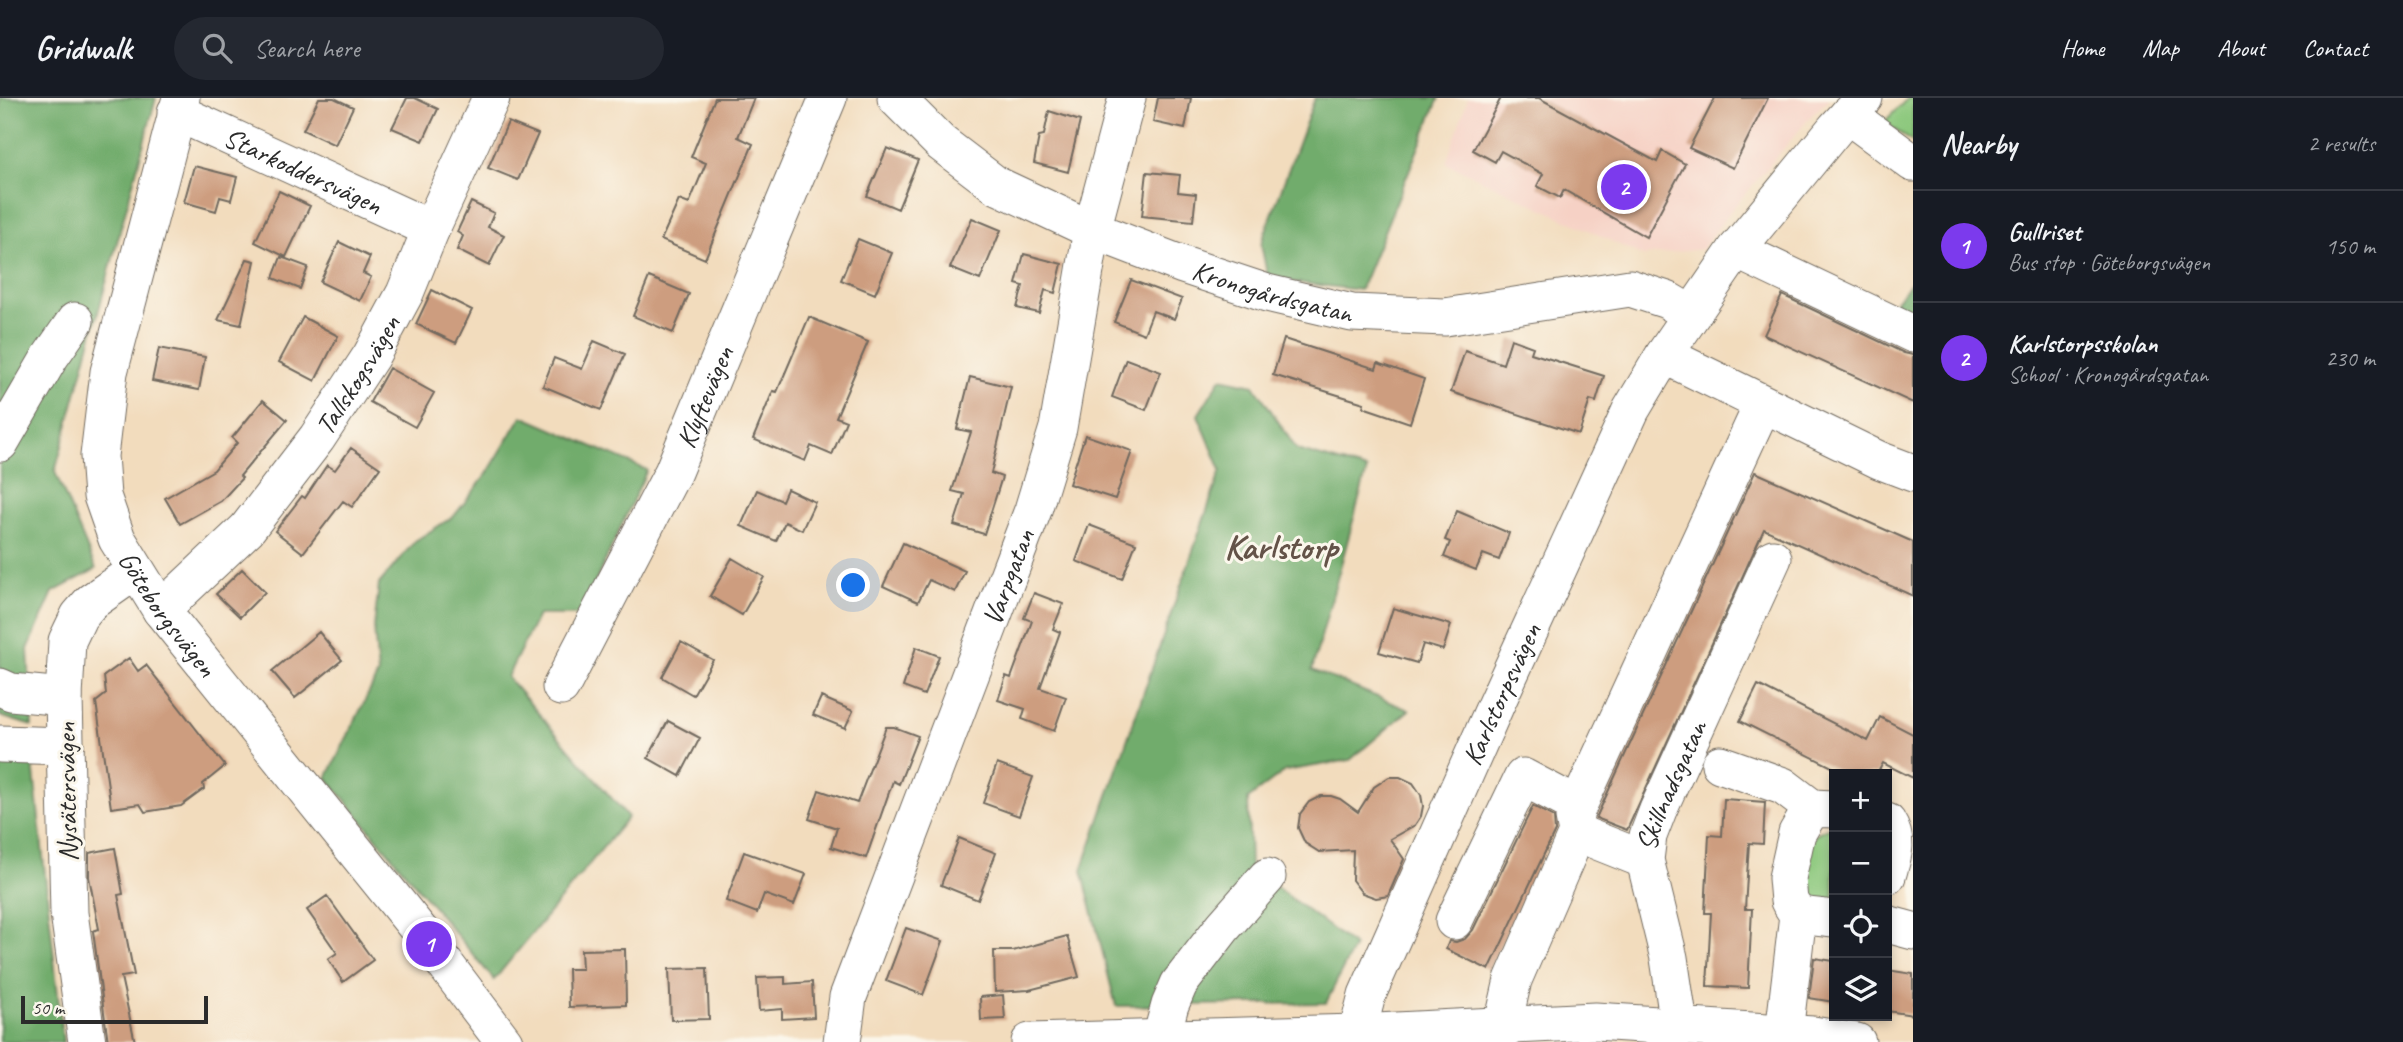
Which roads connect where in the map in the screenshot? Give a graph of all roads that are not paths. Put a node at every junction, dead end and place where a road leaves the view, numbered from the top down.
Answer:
1 (491, 98) edge
2 (828, 98) edge
3 (896, 98) edge
4 (1127, 98) edge
5 (179, 105) edge
6 (1856, 107) edge
7 (1913, 163) edge
8 (431, 229) junction
9 (1092, 230) junction
10 (1736, 250) junction
11 (1691, 314) junction
12 (75, 321) dead end
13 (1913, 334) edge
14 (1664, 355) junction
15 (1763, 404) junction
16 (0, 443) edge
17 (1913, 473) edge
18 (1773, 558) dead end
19 (135, 570) junction
20 (161, 610) junction
21 (0, 687) edge
22 (561, 687) dead end
23 (64, 697) junction
24 (0, 744) edge
25 (65, 746) junction
26 (1720, 764) dead end
27 (1823, 808) edge
28 (1577, 820) junction
29 (1896, 821) edge
30 (1892, 857) edge
31 (1645, 860) junction
32 (1267, 877) dead end
33 (1798, 915) junction
34 (1829, 918) edge
35 (1454, 921) dead end
36 (1892, 926) edge
37 (1913, 931) edge
38 (1679, 1025) junction
39 (1784, 1033) junction
40 (1500, 1034) edge
41 (1160, 1038) junction
42 (1356, 1038) edge
43 (87, 1042) edge
44 (504, 1042) edge
45 (842, 1042) edge
46 (1030, 1042) edge
47 (1857, 1042) edge

1 - 8 street, Tallskogsvägen
2 - 22 street, Klyftevägen
3 - 9 street, Kronogårdsgatan
4 - 9 street, Varpgatan
5 - 8 street, Starkoddersvägen
5 - 19 street, Göteborgsvägen
6 - 7 street
6 - 10 street, Karlstorpsvägen
8 - 20 street, Tallskogsvägen
9 - 11 street, Kronogårdsgatan
9 - 45 street, Varpgatan
10 - 11 street, Karlstorpsvägen
10 - 13 street
11 - 14 street, Karlstorpsvägen
12 - 16 street
14 - 15 street
14 - 42 street, Karlstorpsvägen
15 - 17 street
15 - 28 street
18 - 31 street, Skillnadsgatan
19 - 20 street, Göteborgsvägen
19 - 23 street, Nysätersvägen
20 - 44 street, Göteborgsvägen
21 - 23 street
23 - 25 street, Nysätersvägen
24 - 25 street
25 - 43 street, Nysätersvägen
26 - 27 street, Skillnadsgatan
27 - 33 street, Skillnadsgatan
28 - 31 street
28 - 35 street
28 - 40 street
29 - 30 street
31 - 38 street, Skillnadsgatan
32 - 41 street
33 - 34 street
33 - 39 street, Skillnadsgatan
36 - 37 street
38 - 39 street
38 - 40 street
39 - 47 street
40 - 42 street
41 - 42 street
41 - 46 street

